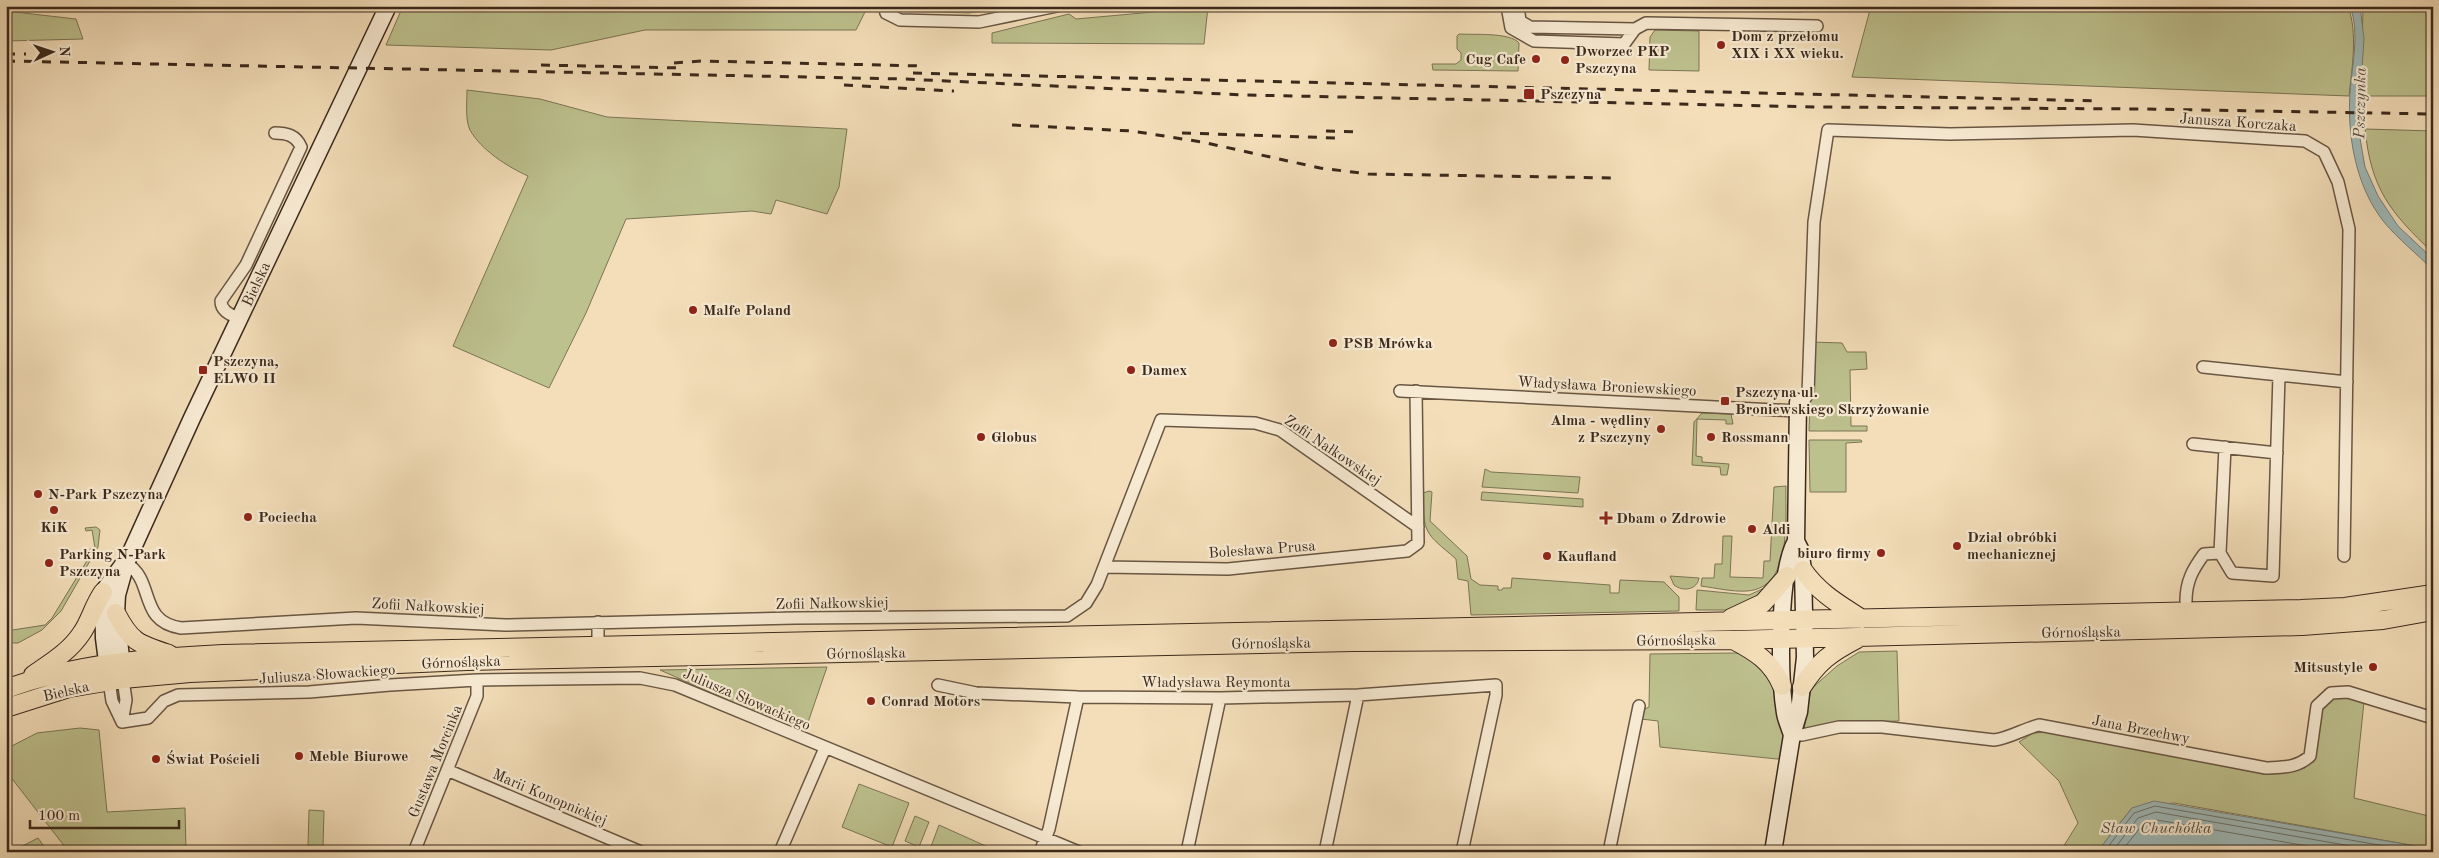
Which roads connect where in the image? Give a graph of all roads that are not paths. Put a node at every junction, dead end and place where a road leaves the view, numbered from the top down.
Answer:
1 (388, 6) edge
2 (1057, 6) edge
3 (1507, 6) edge
4 (1518, 6) edge
5 (885, 10) edge
6 (1817, 26) dead end
7 (1635, 29) junction
8 (274, 133) dead end
9 (240, 319) junction
10 (2203, 368) dead end
11 (2279, 375) junction
12 (2347, 382) junction
13 (1400, 391) dead end
14 (1416, 392) junction
15 (1797, 407) junction
16 (2192, 444) dead end
17 (2225, 447) junction
18 (2277, 453) junction
19 (1418, 527) junction
20 (2220, 553) junction
21 (2344, 556) dead end
22 (126, 563) junction
23 (1104, 567) junction
24 (1795, 573) junction
25 (103, 592) junction
26 (2433, 594) edge
27 (2186, 601) dead end
28 (2433, 611) edge
29 (116, 613) junction
30 (1862, 619) junction
31 (1782, 620) junction
32 (1805, 620) junction
33 (598, 622) junction
34 (1723, 622) junction
35 (1861, 637) junction
36 (1781, 638) junction
37 (1805, 638) junction
38 (1733, 640) junction
39 (598, 646) junction
40 (176, 656) junction
41 (115, 671) junction
42 (477, 680) junction
43 (938, 685) dead end
44 (14, 686) edge
45 (1782, 686) junction
46 (1802, 687) junction
47 (1358, 695) junction
48 (1078, 697) junction
49 (1220, 698) junction
50 (1639, 706) dead end
51 (6, 708) edge
52 (2433, 718) edge
53 (1792, 735) junction
54 (825, 748) junction
55 (447, 770) junction
56 (1045, 838) junction
57 (414, 852) edge
58 (641, 852) edge
59 (780, 852) edge
60 (1040, 852) edge
61 (1079, 852) edge
62 (1187, 852) edge
63 (1325, 852) edge
64 (1462, 852) edge
65 (1609, 852) edge
66 (1773, 852) edge

1 - 9 main road, Bielska
2 - 5 street
3 - 7 street
4 - 7 street
6 - 7 street
8 - 9 street
9 - 22 main road, Bielska
10 - 11 street
11 - 12 street
11 - 18 street
12 - 15 street, Janusza Korczaka
12 - 21 street, Janusza Korczaka
13 - 14 street, Władysława Broniewskiego
14 - 15 street, Władysława Broniewskiego
14 - 19 street
15 - 24 main road
16 - 17 street
17 - 18 street
17 - 20 street
18 - 20 street
19 - 23 street, Bolesława Prusa
19 - 23 street, Zofii Nałkowskiej
20 - 27 street
22 - 25 main road, Bielska
22 - 29 main road, Bielska
22 - 33 street, Zofii Nałkowskiej
23 - 33 street, Zofii Nałkowskiej
24 - 30 main road
24 - 31 main road
24 - 32 main road
24 - 34 main road
25 - 41 main road
25 - 44 main road
26 - 30 main road, Górnośląska
28 - 35 main road, Górnośląska
29 - 40 main road
29 - 41 main road, Bielska
30 - 32 main road, Górnośląska
31 - 32 main road, Górnośląska
31 - 34 main road, Górnośląska
31 - 36 main road
32 - 37 main road
33 - 39 street
34 - 39 main road, Górnośląska
35 - 37 main road, Górnośląska
35 - 46 main road
36 - 37 main road, Górnośląska
36 - 38 main road, Górnośląska
36 - 45 main road
37 - 46 main road
38 - 41 main road, Górnośląska
38 - 45 main road
39 - 40 main road, Górnośląska
40 - 41 main road, Górnośląska
41 - 42 street, Juliusza Słowackiego
41 - 44 main road, Bielska
41 - 51 main road, Bielska
42 - 54 street, Juliusza Słowackiego
42 - 55 street, Gustawa Morcinka
43 - 48 street, Władysława Reymonta
45 - 53 main road
46 - 53 main road
47 - 49 street, Władysława Reymonta
47 - 63 street
47 - 64 street, Władysława Reymonta
48 - 49 street, Władysława Reymonta
48 - 56 street
49 - 62 street
50 - 65 street
52 - 53 street, Jana Brzechwy
53 - 66 main road
54 - 56 street, Juliusza Słowackiego
54 - 59 street
55 - 57 street, Gustawa Morcinka
55 - 58 street, Marii Konopnickiej
56 - 60 street
56 - 61 street, Juliusza Słowackiego

